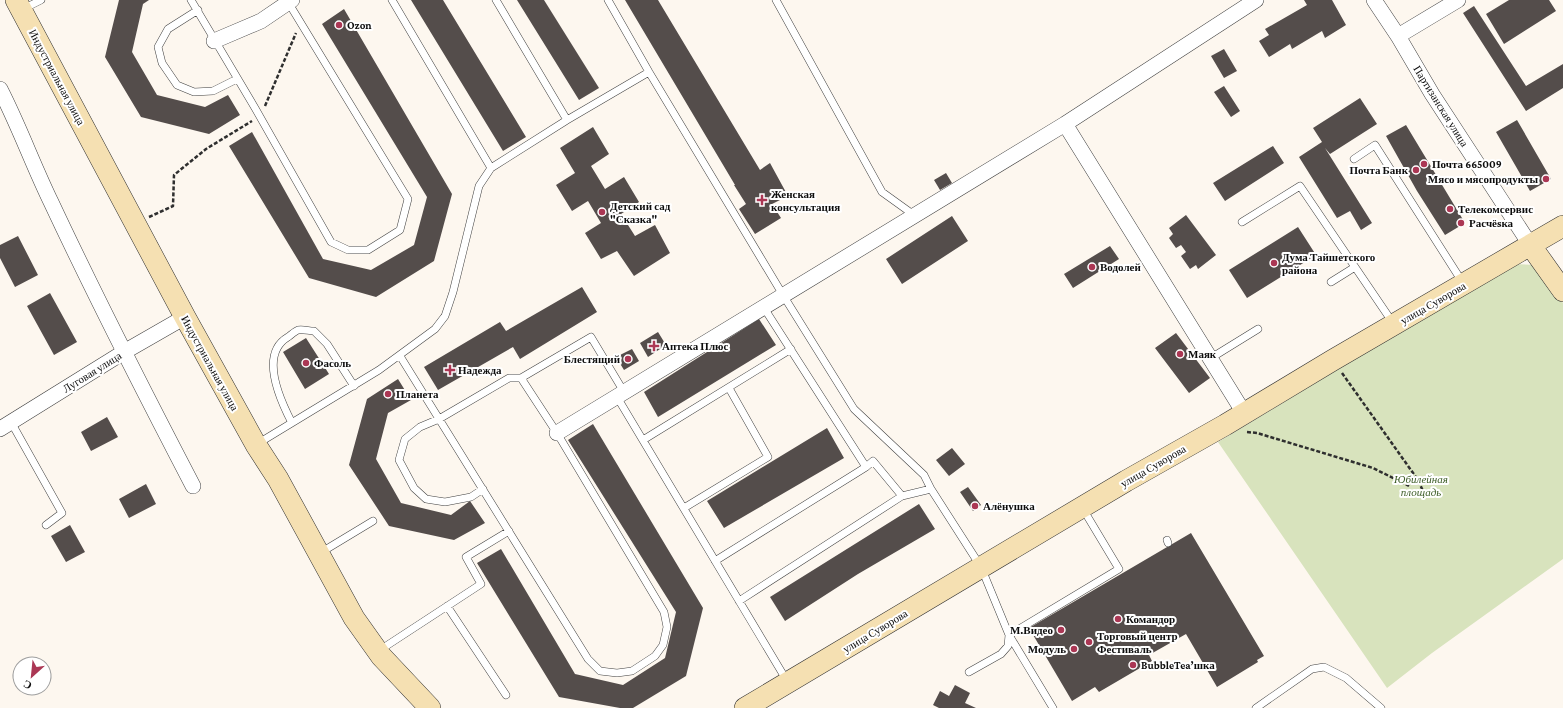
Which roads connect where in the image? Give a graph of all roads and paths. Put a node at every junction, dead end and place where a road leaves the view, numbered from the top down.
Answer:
1 (41, 0) edge
2 (191, 0) edge
3 (392, 0) edge
4 (496, 0) edge
5 (608, 0) edge
6 (776, 0) edge
7 (1256, 0) edge
8 (1374, 0) edge
9 (1458, 0) edge
10 (290, 1) edge
11 (19, 5) edge
12 (198, 10) junction
13 (300, 23) junction
14 (1398, 36) junction
15 (214, 41) junction
16 (649, 72) junction
17 (237, 79) junction
18 (0, 89) edge
19 (260, 117) junction
20 (567, 120) junction
21 (1065, 124) junction
22 (1354, 159) dead end
23 (490, 168) junction
24 (914, 215) junction
25 (1242, 222) dead end
26 (135, 223) junction
27 (1563, 226) edge
28 (1531, 246) junction
29 (1355, 267) junction
30 (1331, 282) dead end
31 (1464, 285) junction
32 (1563, 291) edge
33 (783, 295) junction
34 (764, 308) junction
35 (185, 317) junction
36 (1394, 325) junction
37 (1258, 329) dead end
38 (791, 349) junction
39 (124, 352) junction
40 (400, 356) junction
41 (1211, 358) junction
42 (1333, 360) junction
43 (521, 378) junction
44 (354, 386) junction
45 (729, 388) junction
46 (620, 394) junction
47 (1244, 413) junction
48 (439, 419) junction
49 (292, 423) junction
50 (1225, 424) junction
51 (6, 426) edge
52 (557, 433) junction
53 (643, 440) junction
54 (256, 445) junction
55 (866, 467) junction
56 (193, 486) dead end
57 (1409, 486) dead end
58 (483, 489) junction
59 (931, 489) junction
60 (1424, 491) dead end
61 (902, 496) junction
62 (1082, 507) junction
63 (684, 508) junction
64 (373, 521) dead end
65 (46, 525) dead end
66 (509, 531) junction
67 (318, 554) junction
68 (715, 560) junction
69 (981, 567) junction
70 (739, 601) junction
71 (447, 606) junction
72 (1009, 635) junction
73 (378, 652) junction
74 (969, 672) dead end
75 (788, 682) junction
76 (506, 694) dead end
77 (430, 708) edge
78 (745, 708) edge
79 (1053, 708) edge
80 (1256, 708) edge
81 (1381, 708) edge

1 - 11 lane
2 - 12 lane
3 - 23 lane
4 - 20 lane
5 - 16 lane
6 - 24 lane
7 - 21 street
8 - 14 street, Партизанская улица
9 - 14 street
10 - 13 lane
10 - 15 street
11 - 26 street, Индустриальная улица
12 - 15 lane
12 - 17 lane
13 - 19 path
13 - 19 lane
14 - 28 street, Партизанская улица
15 - 17 lane
16 - 20 lane
16 - 33 lane
17 - 19 lane
18 - 39 street
19 - 26 path
20 - 23 lane
21 - 24 street
21 - 41 street
22 - 31 lane
23 - 40 lane
24 - 33 street
25 - 29 lane
26 - 35 street, Индустриальная улица
27 - 28 street, улица Суворова
28 - 31 street, улица Суворова
28 - 32 street, Партизанская улица
29 - 30 lane
29 - 36 lane
31 - 36 street, улица Суворова
33 - 34 street
33 - 59 lane
34 - 38 lane
34 - 46 street
35 - 39 street, Луговая улица
35 - 54 street, Индустриальная улица
36 - 42 street, улица Суворова
37 - 41 lane
38 - 45 lane
38 - 55 lane
39 - 51 street, Луговая улица
39 - 56 street
40 - 44 lane
40 - 48 lane
41 - 47 street
42 - 47 street, улица Суворова
42 - 60 path
43 - 46 lane
43 - 48 lane
43 - 52 lane
44 - 49 lane
44 - 49 lane
45 - 53 lane
45 - 63 lane
46 - 52 street
46 - 53 lane
47 - 50 street, улица Суворова
48 - 58 lane
48 - 58 lane
49 - 54 lane
50 - 57 path
50 - 62 street, улица Суворова
51 - 65 lane
52 - 66 lane
53 - 63 lane
54 - 67 street, Индустриальная улица
55 - 61 lane
55 - 68 lane
58 - 66 lane
59 - 61 lane
59 - 69 lane
61 - 70 lane
62 - 69 street, улица Суворова
62 - 72 lane
63 - 68 lane
64 - 67 lane
66 - 71 lane
67 - 73 street, Индустриальная улица
68 - 70 lane
69 - 72 lane
69 - 75 street, улица Суворова
70 - 75 lane
71 - 73 lane
71 - 76 lane
72 - 74 lane
72 - 79 lane
73 - 77 street, Индустриальная улица
75 - 78 street, улица Суворова
80 - 81 lane

